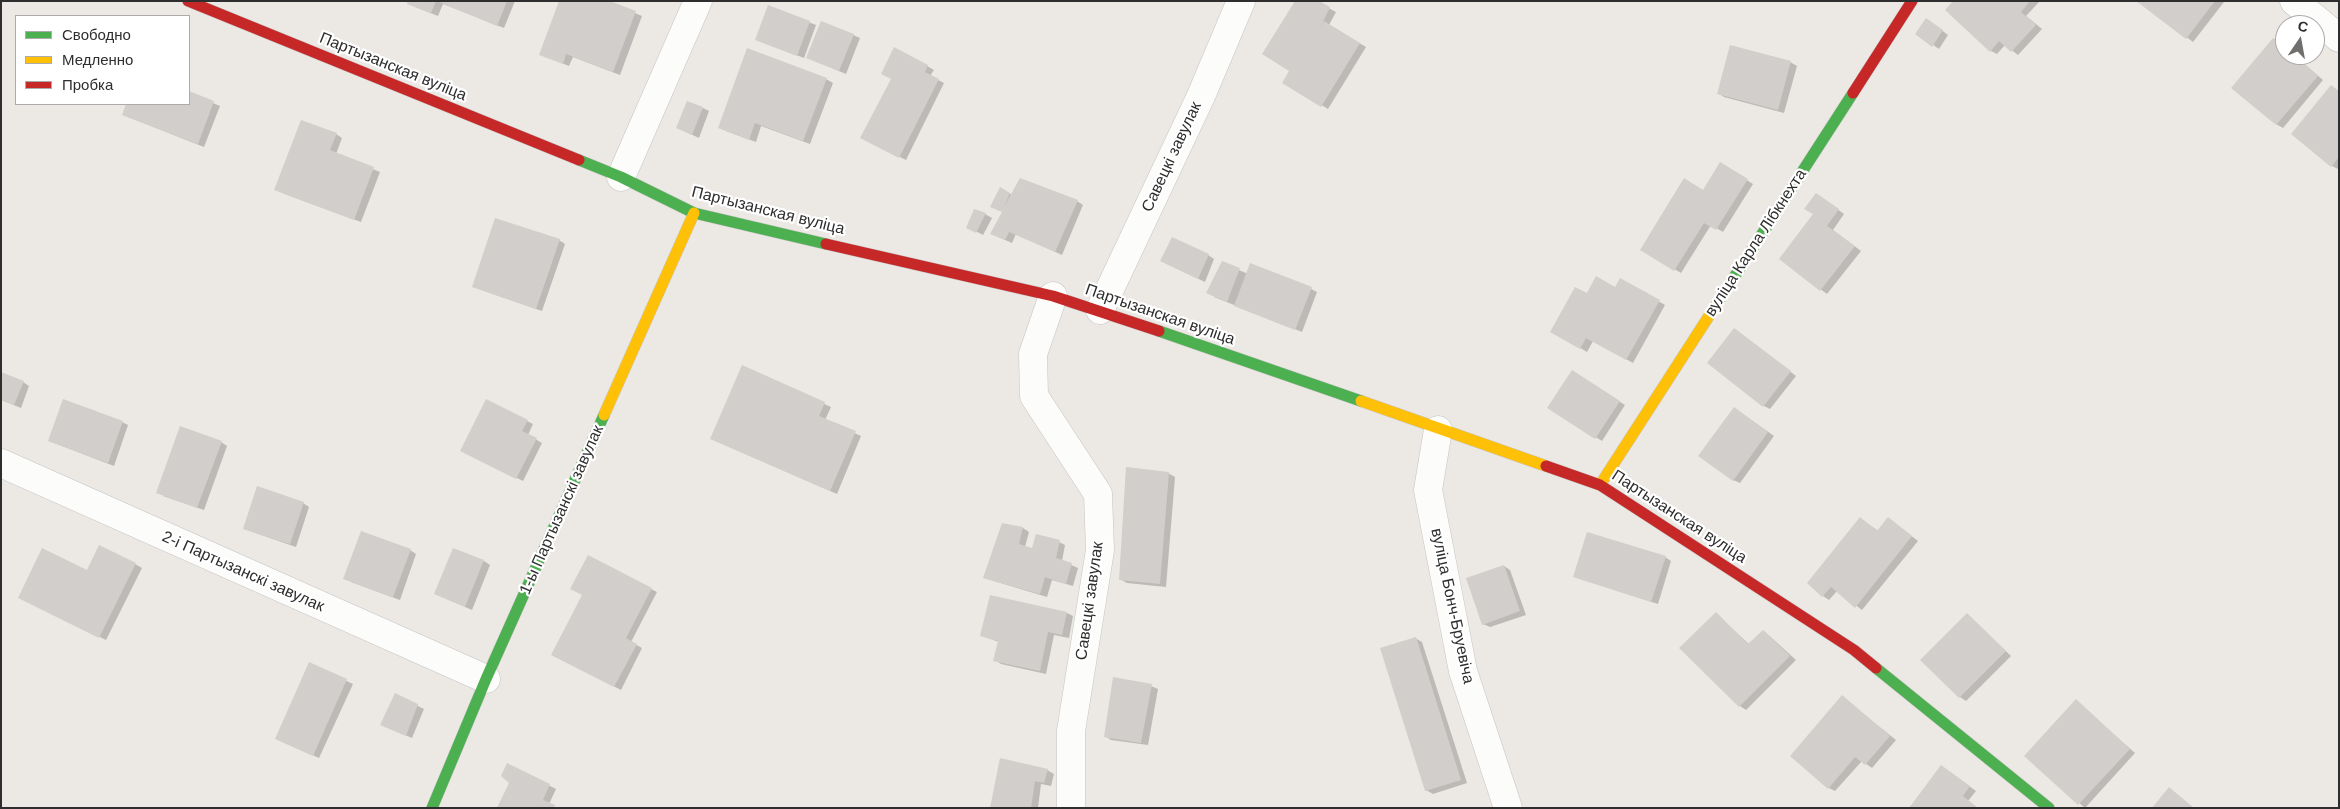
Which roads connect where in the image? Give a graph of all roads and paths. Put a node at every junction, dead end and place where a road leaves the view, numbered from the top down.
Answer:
1 (188, 1) edge
2 (698, 1) edge
3 (1241, 1) edge
4 (1912, 1) edge
5 (2294, 1) edge
6 (2339, 38) edge
7 (621, 177) junction
8 (694, 213) junction
9 (1053, 296) junction
10 (1100, 310) junction
11 (1438, 430) junction
12 (1, 463) edge
13 (1600, 485) junction
14 (486, 679) junction
15 (432, 808) edge
16 (1071, 808) edge
17 (1508, 808) edge
18 (2049, 808) edge

1 - 7 street, Партызанская вуліца
2 - 7 street
3 - 10 street, Савецкі завулак
4 - 13 street, вуліца Карла Лібкнехта
5 - 6 street
7 - 8 street, Партызанская вуліца
8 - 9 street, Партызанская вуліца
8 - 14 street, 1-ы Партызанскі завулак
9 - 10 street, Партызанская вуліца
9 - 16 street, Савецкі завулак
10 - 11 street, Партызанская вуліца
11 - 13 street, Партызанская вуліца
11 - 17 street, вуліца Бонч-Бруевіча
12 - 14 street, 2-і Партызанскі завулак
13 - 18 street, Партызанская вуліца
14 - 15 street, 1-ы Партызанскі завулак

